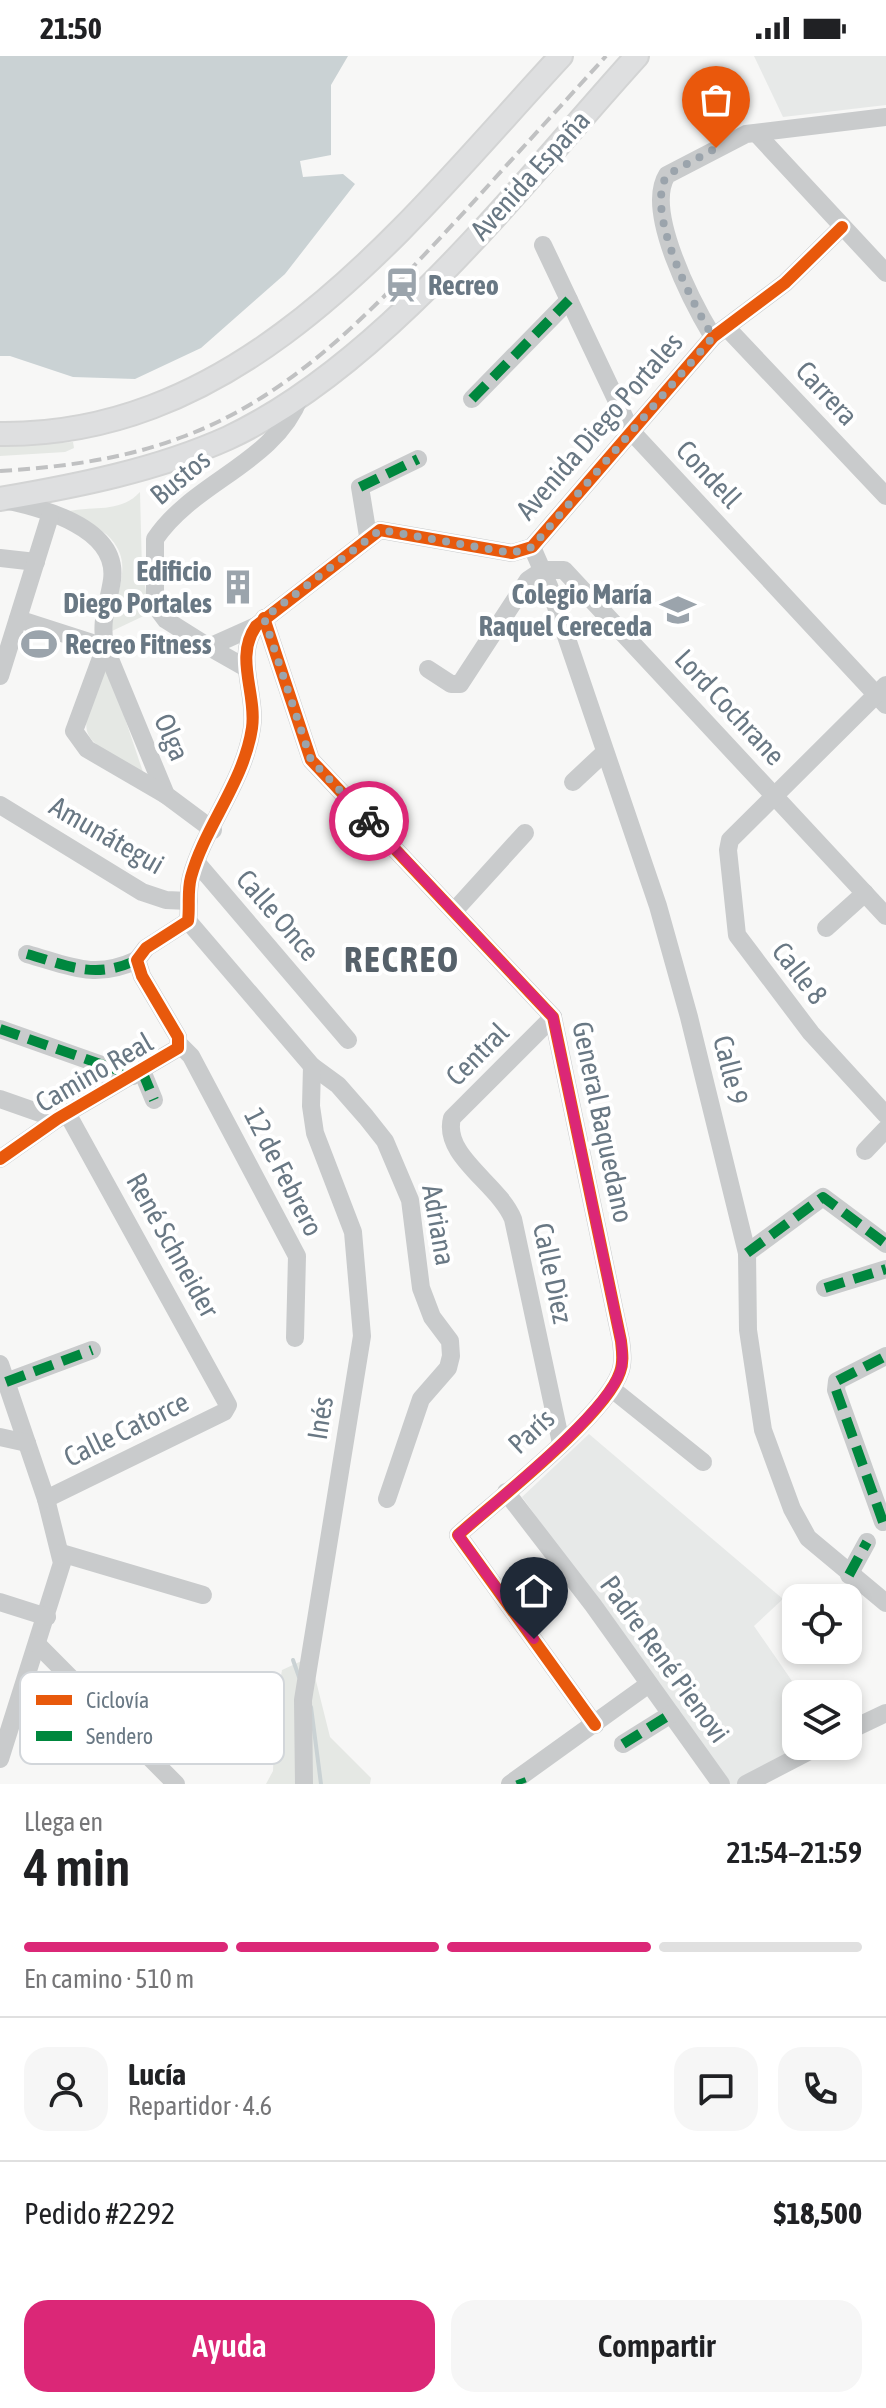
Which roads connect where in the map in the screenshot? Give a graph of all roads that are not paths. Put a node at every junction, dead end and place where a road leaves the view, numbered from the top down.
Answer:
1 (561, 56) edge
2 (637, 56) edge
3 (886, 117) edge
4 (756, 133) junction
5 (842, 227) junction
6 (543, 245) dead end
7 (886, 273) edge
8 (569, 300) junction
9 (720, 332) junction
10 (300, 397) junction
11 (472, 399) dead end
12 (631, 431) junction
13 (0, 434) edge
14 (418, 459) dead end
15 (886, 496) edge
16 (1, 499) edge
17 (50, 516) junction
18 (368, 536) junction
19 (532, 547) junction
20 (0, 558) edge
21 (36, 562) junction
22 (543, 570) junction
23 (18, 619) junction
24 (260, 622) junction
25 (105, 647) junction
26 (209, 647) junction
27 (246, 668) junction
28 (428, 669) dead end
29 (0, 676) edge
30 (883, 695) edge
31 (604, 753) junction
32 (573, 782) dead end
33 (166, 795) junction
34 (774, 795) junction
35 (0, 805) edge
36 (213, 830) junction
37 (525, 833) dead end
38 (197, 863) junction
39 (865, 893) junction
40 (189, 901) junction
41 (455, 910) junction
42 (886, 916) edge
43 (188, 921) junction
44 (826, 928) dead end
45 (27, 954) dead end
46 (137, 960) junction
47 (553, 1017) junction
48 (0, 1029) edge
49 (348, 1040) dead end
50 (179, 1044) junction
51 (312, 1066) junction
52 (138, 1074) junction
53 (0, 1099) edge
54 (154, 1100) dead end
55 (886, 1115) edge
56 (62, 1116) junction
57 (886, 1129) edge
58 (450, 1135) joint
59 (865, 1151) dead end
60 (0, 1159) edge
61 (886, 1244) edge
62 (747, 1253) junction
63 (886, 1269) edge
64 (825, 1288) dead end
65 (295, 1338) dead end
66 (92, 1350) dead end
67 (622, 1354) joint
68 (886, 1356) edge
69 (0, 1364) edge
70 (6, 1382) junction
71 (612, 1389) junction
72 (228, 1405) joint
73 (0, 1437) edge
74 (27, 1443) junction
75 (561, 1443) junction
76 (703, 1462) dead end
77 (506, 1492) junction
78 (46, 1499) junction
79 (387, 1499) dead end
80 (883, 1522) dead end
81 (867, 1542) dead end
82 (61, 1553) junction
83 (849, 1575) junction
84 (203, 1595) dead end
85 (0, 1602) edge
86 (886, 1603) edge
87 (47, 1617) junction
88 (38, 1645) junction
89 (29, 1672) edge
90 (65, 1672) edge
91 (649, 1684) junction
92 (20, 1699) edge
93 (886, 1713) edge
94 (671, 1714) junction
95 (862, 1724) edge
96 (595, 1725) junction
97 (623, 1744) dead end
98 (0, 1759) edge
99 (792, 1760) edge
100 (156, 1764) edge
101 (517, 1782) edge
102 (176, 1784) edge
103 (304, 1784) edge
104 (721, 1784) edge
105 (746, 1784) edge

1 - 13 main road, Avenida España
2 - 10 main road, Avenida España
3 - 4 street, Avenida Diego Portales
4 - 5 street
4 - 9 street, Avenida Diego Portales
5 - 7 street
5 - 9 street
6 - 8 street, Condell
8 - 11 street
8 - 12 street, Condell
9 - 12 street, Avenida Diego Portales
9 - 15 street, Carrera
10 - 16 main road, Avenida España
10 - 26 street, Bustos
12 - 19 street, Avenida Diego Portales
12 - 30 street, Condell
14 - 18 street
16 - 17 street, Olga
17 - 21 street
17 - 25 street, Olga
18 - 19 street, Avenida Diego Portales
18 - 24 street
19 - 22 street
20 - 21 street
21 - 23 street
22 - 28 street
22 - 31 street, Calle 9
22 - 34 street, Lord Cochrane
23 - 25 street
23 - 29 street
24 - 26 street
24 - 27 street
24 - 41 street, General Baquedano
25 - 33 street, Olga
25 - 33 street
26 - 27 street, Bustos
27 - 36 street
30 - 34 street
31 - 32 street
31 - 62 street, Calle 9
33 - 36 street, Olga
34 - 39 street, Lord Cochrane
34 - 55 street, Calle 8
35 - 40 street, Amunátegui
36 - 38 street
37 - 41 street
38 - 40 street
38 - 49 street, Calle Once
39 - 42 street, Lord Cochrane
39 - 44 street
40 - 43 street
41 - 47 street, General Baquedano
43 - 46 street
43 - 51 street, Adriana
45 - 46 street
46 - 50 street, Camino Real
47 - 58 street, Central
47 - 67 street, General Baquedano
48 - 52 street
50 - 52 street, Camino Real
50 - 65 street, 12 de Febrero
51 - 79 street, Adriana
51 - 103 street, Inés
52 - 54 street
52 - 56 street, Camino Real
53 - 56 street
56 - 60 street, Camino Real
56 - 72 street, René Schneider
57 - 59 street
58 - 75 street, Calle Diez
61 - 62 street
62 - 83 street, Calle 9
63 - 64 street
66 - 70 street
67 - 71 street, París
68 - 80 street
69 - 70 street
70 - 74 street
71 - 75 street, París
71 - 76 street
72 - 78 street, Calle Catorce
73 - 74 street
74 - 78 street
75 - 77 street, París
77 - 91 street, Padre René Pienovi
77 - 96 street, París
78 - 82 street
81 - 83 street
82 - 84 street
82 - 87 street
83 - 86 street, Calle 9
85 - 87 street
87 - 88 street
88 - 89 street
88 - 90 street
91 - 94 street, Padre René Pienovi
91 - 96 street
92 - 98 street
93 - 95 street
94 - 97 street
94 - 104 street, Padre René Pienovi
96 - 101 street
99 - 105 street
100 - 102 street

